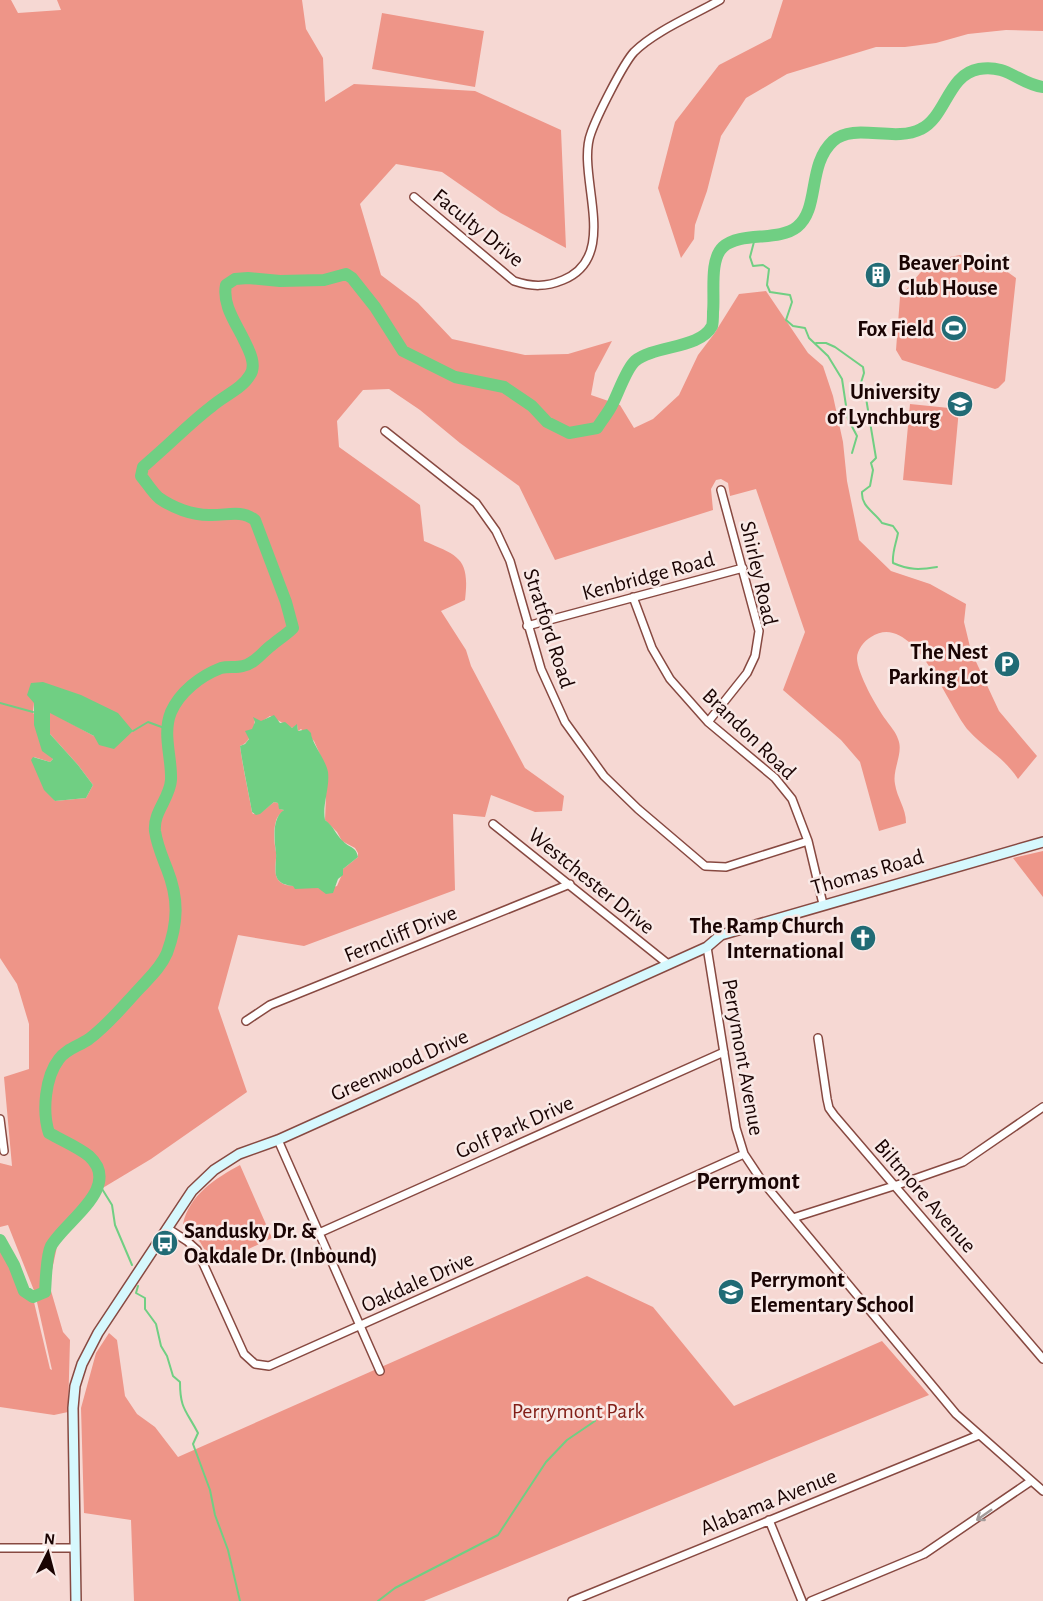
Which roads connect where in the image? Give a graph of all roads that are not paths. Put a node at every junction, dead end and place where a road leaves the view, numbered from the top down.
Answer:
1 (720, 0) edge
2 (414, 197) dead end
3 (385, 431) dead end
4 (721, 490) dead end
5 (743, 568) junction
6 (633, 597) junction
7 (527, 626) junction
8 (708, 722) junction
9 (493, 824) dead end
10 (808, 841) junction
11 (1043, 842) edge
12 (570, 884) junction
13 (823, 904) junction
14 (707, 947) junction
15 (668, 964) junction
16 (246, 1021) dead end
17 (818, 1038) dead end
18 (724, 1052) junction
19 (1043, 1107) edge
20 (0, 1119) edge
21 (278, 1140) junction
22 (4, 1150) dead end
23 (744, 1154) junction
24 (895, 1186) junction
25 (794, 1218) junction
26 (167, 1228) junction
27 (319, 1233) junction
28 (359, 1326) junction
29 (1043, 1359) edge
30 (380, 1371) dead end
31 (979, 1435) junction
32 (1031, 1481) junction
33 (1043, 1491) edge
34 (769, 1520) junction
35 (0, 1548) edge
36 (75, 1548) junction
37 (76, 1601) edge
38 (572, 1601) edge
39 (802, 1601) edge
40 (811, 1601) edge

1 - 2 street, Faculty Drive
3 - 7 street, Stratford Road
4 - 5 street, Shirley Road
5 - 6 street, Kenbridge Road
5 - 8 street, Shirley Road
6 - 7 street, Kenbridge Road
6 - 8 street, Brandon Road
7 - 10 street, Stratford Road
8 - 10 street, Brandon Road
9 - 12 street, Westchester Drive
10 - 13 street, Brandon Road
11 - 13 street, Thomas Road
12 - 15 street, Westchester Drive
12 - 16 street, Ferncliff Drive
13 - 14 street, Thomas Road
14 - 15 street, Greenwood Drive
14 - 18 street, Perrymont Avenue
15 - 21 street, Greenwood Drive
17 - 24 street, Biltmore Avenue
18 - 23 street, Perrymont Avenue
18 - 27 street, Golf Park Drive
19 - 24 street
20 - 22 street
21 - 26 street, Greenwood Drive
21 - 27 street
23 - 25 street, Perrymont Avenue
23 - 28 street, Oakdale Drive
24 - 25 street
24 - 29 street, Biltmore Avenue
25 - 31 street, Perrymont Avenue
26 - 28 street, Oakdale Drive
26 - 36 street, Greenwood Drive
27 - 28 street
28 - 30 street
31 - 32 street, Perrymont Avenue
31 - 34 street, Alabama Avenue
32 - 33 street, Perrymont Avenue
32 -> 40 street
34 - 38 street, Alabama Avenue
34 - 39 street
35 - 36 street
36 - 37 street, Greenwood Drive

